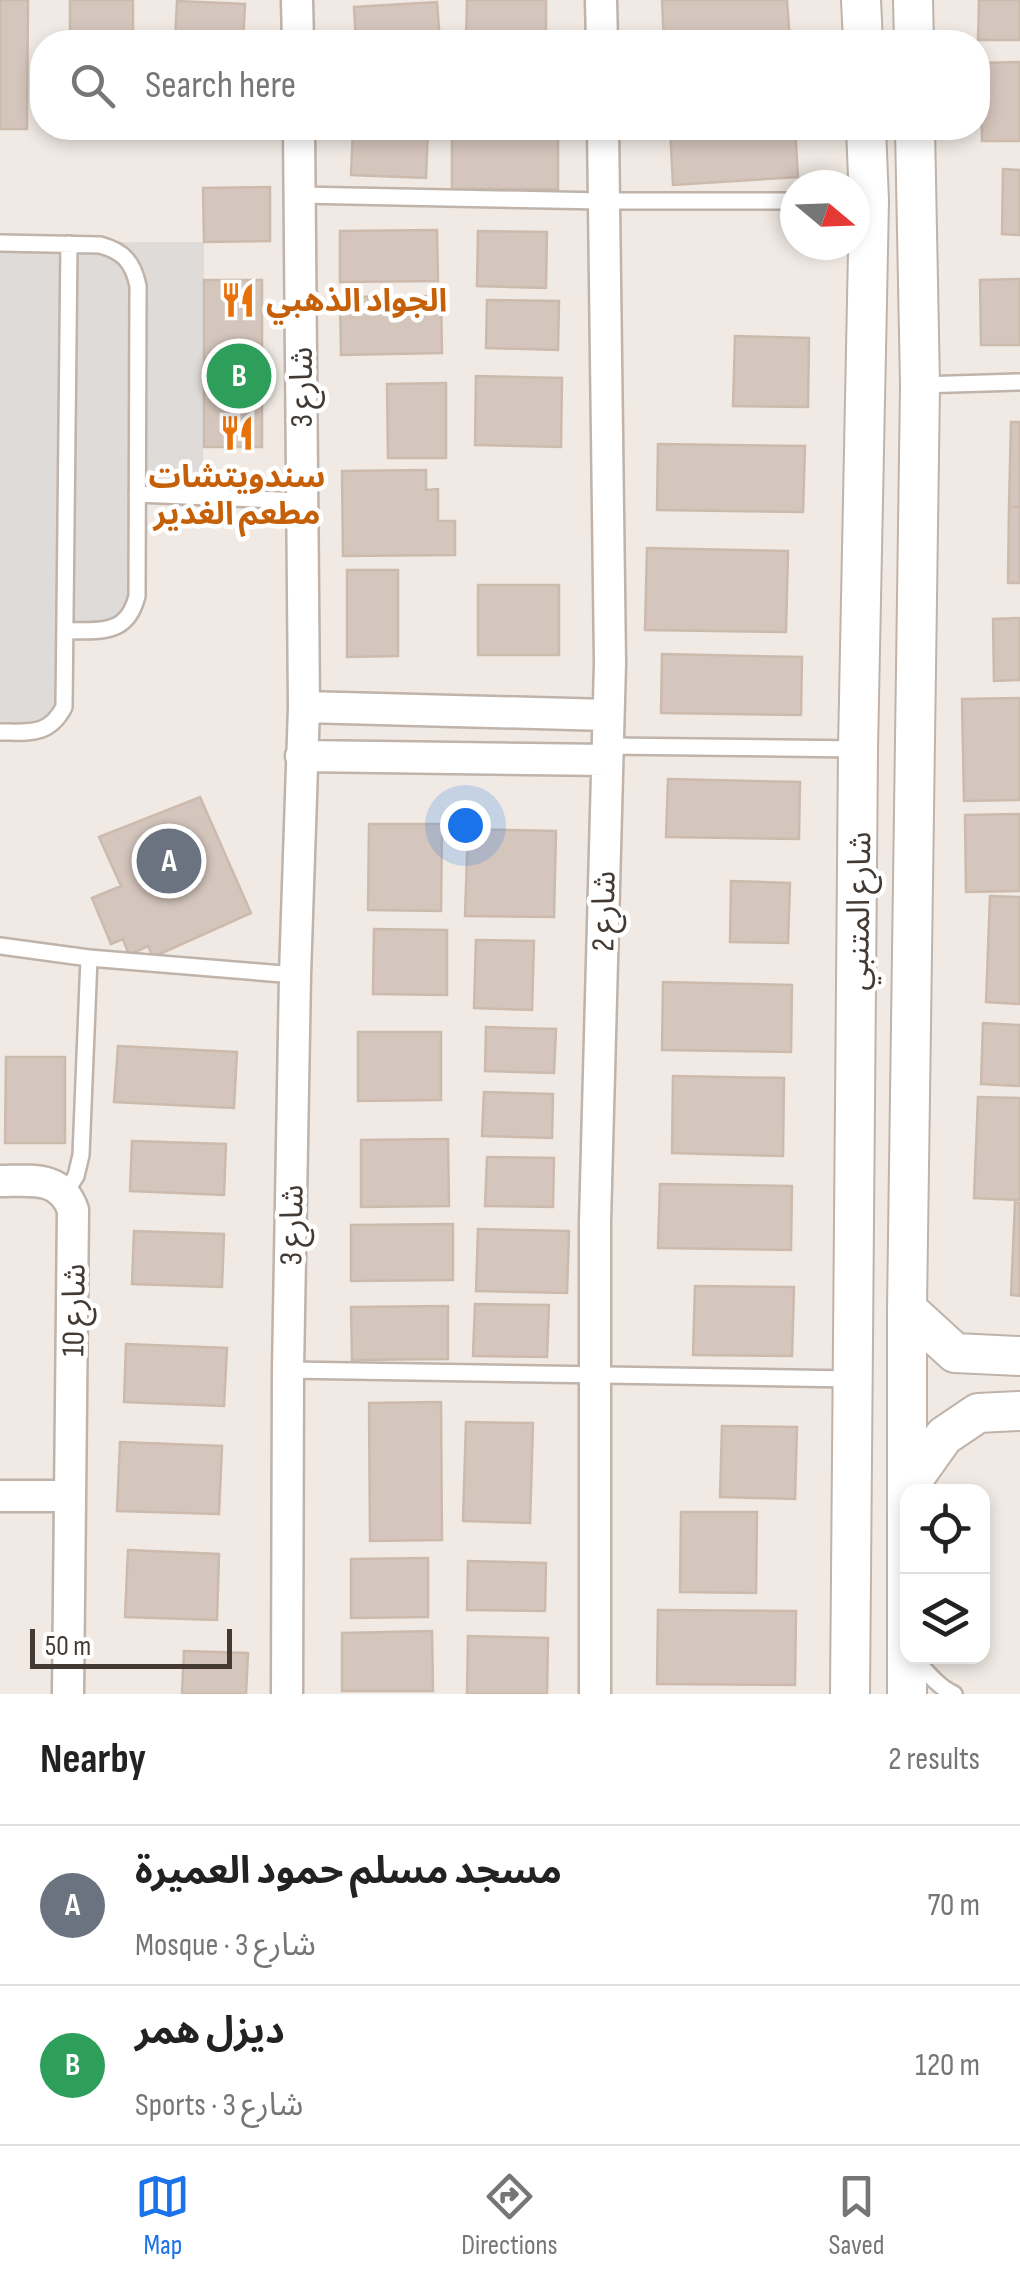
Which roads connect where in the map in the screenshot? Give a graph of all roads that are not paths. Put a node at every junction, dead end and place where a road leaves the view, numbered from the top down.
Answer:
1 (298, 0) edge
2 (601, 0) edge
3 (862, 0) edge
4 (913, 0) edge
5 (298, 30) edge
6 (602, 30) edge
7 (863, 30) edge
8 (914, 30) edge
9 (299, 140) edge
10 (602, 140) edge
11 (865, 140) edge
12 (915, 140) edge
13 (864, 170) edge
14 (300, 195) junction
15 (604, 201) junction
16 (780, 201) edge
17 (0, 243) edge
18 (69, 244) junction
19 (862, 260) edge
20 (1020, 382) edge
21 (920, 385) junction
22 (137, 494) junction
23 (302, 501) junction
24 (66, 630) junction
25 (304, 708) junction
26 (608, 715) junction
27 (0, 732) edge
28 (858, 749) junction
29 (607, 753) junction
30 (301, 756) junction
31 (859, 815) junction
32 (0, 946) edge
33 (89, 958) junction
34 (295, 975) junction
35 (911, 1072) junction
36 (0, 1181) edge
37 (65, 1193) junction
38 (907, 1309) junction
39 (1020, 1356) edge
40 (288, 1370) junction
41 (595, 1375) junction
42 (851, 1379) junction
43 (1020, 1411) edge
44 (906, 1484) edge
45 (909, 1484) edge
46 (0, 1496) edge
47 (69, 1496) junction
48 (908, 1664) edge
49 (919, 1664) edge
50 (68, 1694) edge
51 (286, 1694) edge
52 (595, 1694) edge
53 (850, 1694) edge
54 (907, 1694) edge
55 (954, 1694) edge

1 - 5 street
2 - 6 street
3 - 7 street
4 - 8 street
9 - 14 street, شارع 3
10 - 15 street, شارع 2
11 - 13 street, شارع المتنبي
12 - 21 street, شارع المتنبي
14 - 15 lane
14 - 23 street, شارع 3
15 - 16 lane
15 - 26 street, شارع 2
17 - 18 lane
18 - 22 lane
18 - 24 lane
19 - 28 street, شارع المتنبي
20 - 21 lane
21 - 35 street, شارع المتنبي
22 - 23 lane
22 - 24 lane
23 - 25 street, شارع 3
24 - 27 lane
25 - 26 street
25 - 30 street, شارع 3
26 - 29 street, شارع 2
28 - 29 lane
28 - 31 street, شارع المتنبي
29 - 30 street
29 - 41 street, شارع 2
30 - 34 street, شارع 3
31 - 35 street
31 - 42 street, شارع المتنبي
32 - 33 lane
33 - 34 lane
33 - 37 lane
34 - 40 street, شارع 3
35 - 38 street, شارع المتنبي
36 - 37 street
37 - 47 street, شارع 10
38 - 39 street
38 - 44 street, شارع المتنبي
40 - 41 lane
40 - 51 street, شارع 3
41 - 42 lane
41 - 52 street, شارع 2
42 - 53 street, شارع المتنبي
43 - 45 street
46 - 47 street
47 - 50 street, شارع 10
48 - 54 street, شارع المتنبي
49 - 55 lane

